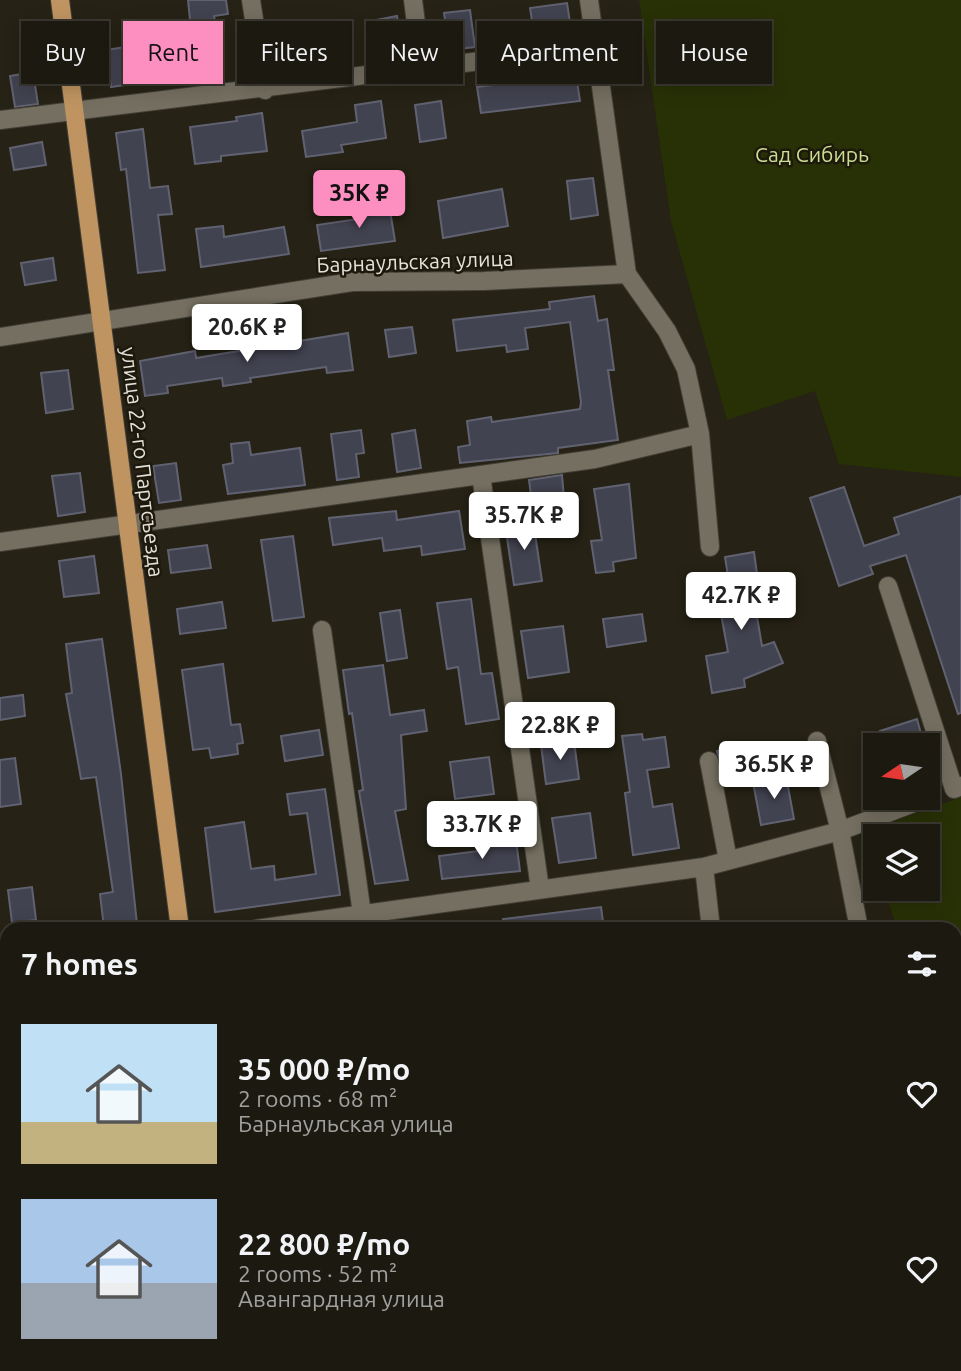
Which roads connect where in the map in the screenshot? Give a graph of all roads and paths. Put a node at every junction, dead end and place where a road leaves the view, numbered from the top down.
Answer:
1 (60, 0) edge
2 (251, 0) edge
3 (413, 0) edge
4 (589, 0) edge
5 (416, 21) edge
6 (591, 21) edge
7 (366, 77) edge
8 (599, 84) edge
9 (265, 90) junction
10 (75, 112) junction
11 (0, 120) edge
12 (627, 274) junction
13 (102, 322) junction
14 (0, 337) edge
15 (700, 434) junction
16 (481, 475) junction
17 (128, 524) junction
18 (0, 542) edge
19 (710, 547) dead end
20 (888, 586) dead end
21 (322, 630) dead end
22 (817, 741) dead end
23 (709, 761) dead end
24 (957, 787) edge
25 (940, 793) edge
26 (895, 810) edge
27 (840, 831) junction
28 (728, 860) junction
29 (704, 866) junction
30 (540, 890) junction
31 (362, 914) junction
32 (179, 922) edge
33 (305, 922) edge
34 (710, 922) edge
35 (858, 922) edge

1 - 10 main road, улица 22-го Партсъезда
2 - 9 street
3 - 5 street
4 - 6 street
7 - 9 street
8 - 12 street
9 - 10 street
10 - 11 street
10 - 13 main road, улица 22-го Партсъезда
12 - 13 street, Барнаульская улица
12 - 15 street
13 - 14 street, Барнаульская улица
13 - 17 main road, улица 22-го Партсъезда
15 - 16 street
15 - 19 street
16 - 17 street
16 - 30 street
17 - 18 street
17 - 32 main road, улица 22-го Партсъезда
20 - 24 street
21 - 31 street
22 - 27 street
23 - 28 street
24 - 25 street
26 - 27 street
27 - 28 street
27 - 35 street
28 - 29 street
29 - 30 street
29 - 34 street
30 - 31 street
31 - 33 street

